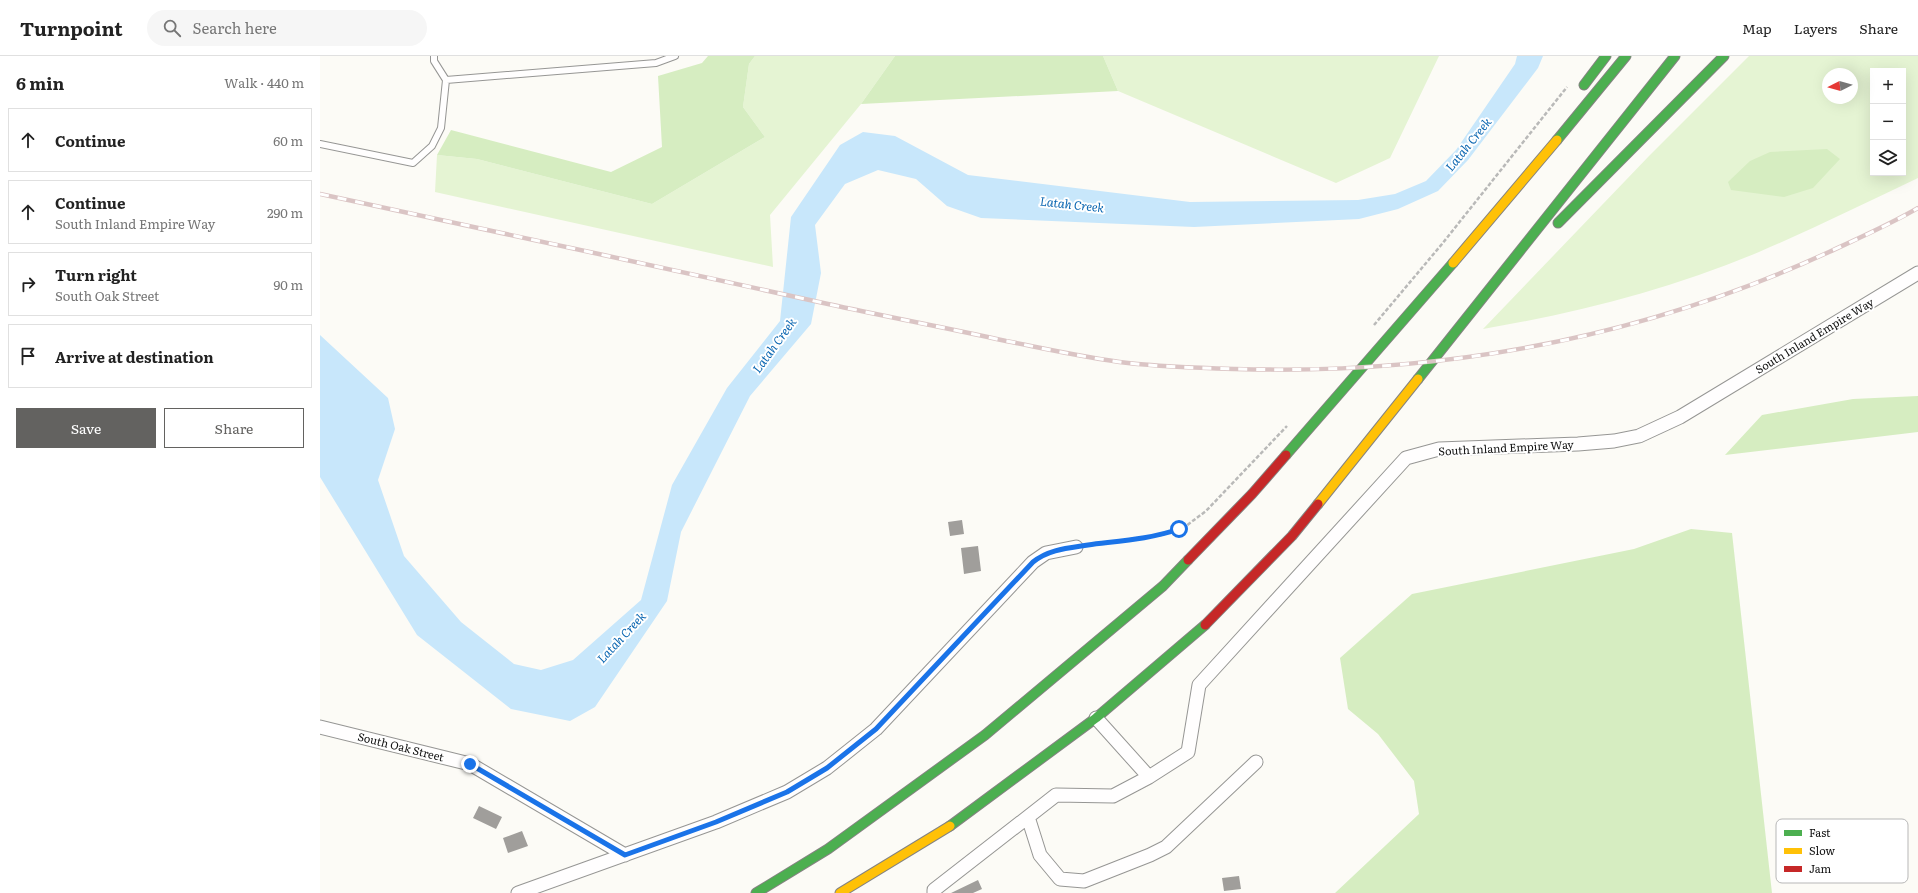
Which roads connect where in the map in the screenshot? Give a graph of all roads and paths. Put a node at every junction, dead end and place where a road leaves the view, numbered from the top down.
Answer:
1 (434, 56) edge
2 (675, 56) edge
3 (1606, 56) edge
4 (1626, 56) edge
5 (1675, 56) edge
6 (1724, 56) edge
7 (446, 80) junction
8 (1570, 83) dead end
9 (1576, 95) dead end
10 (320, 144) edge
11 (1489, 206) dead end
12 (1550, 231) dead end
13 (1539, 242) dead end
14 (1456, 259) junction
15 (1918, 273) edge
16 (1489, 292) junction
17 (1372, 328) dead end
18 (1288, 424) dead end
19 (1076, 547) joint
20 (1096, 718) junction
21 (320, 726) edge
22 (1256, 762) dead end
23 (1149, 777) junction
24 (1028, 817) junction
25 (625, 855) junction
26 (518, 893) edge
27 (756, 893) edge
28 (840, 893) edge
29 (934, 893) edge

1 - 7 lane
2 - 7 lane
3 - 9 highway
4 - 14 highway
5 - 16 highway
6 - 12 highway
7 - 10 lane
8 - 17 path
11 - 14 highway
13 - 16 highway
14 - 27 highway
15 - 23 street, South Inland Empire Way
16 - 20 highway
18 - 19 path
19 - 25 street
20 - 23 street
20 - 28 highway
21 - 25 street, South Oak Street
22 - 24 street
23 - 24 street, South Inland Empire Way
24 - 29 street, South Inland Empire Way
25 - 26 street

